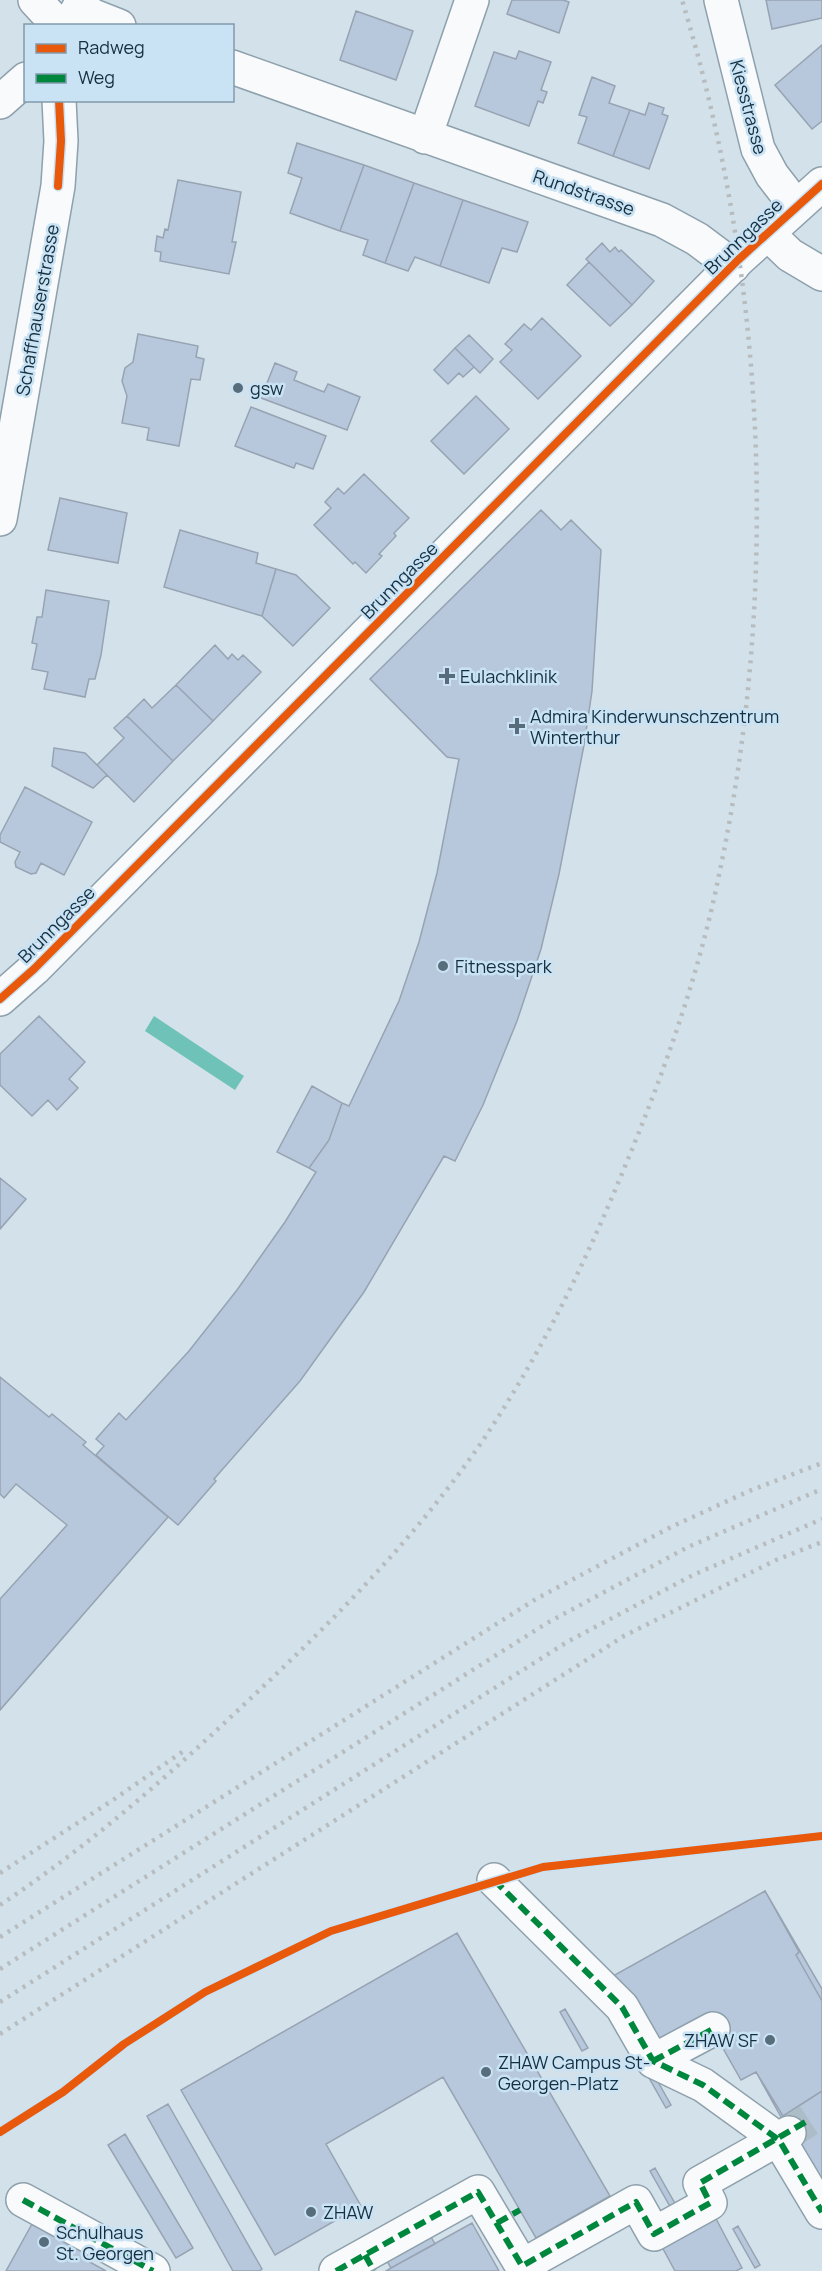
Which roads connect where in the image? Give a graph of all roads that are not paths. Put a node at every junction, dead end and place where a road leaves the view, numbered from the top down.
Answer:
1 (35, 0) edge
2 (472, 0) edge
3 (721, 0) edge
4 (73, 15) edge
5 (111, 24) edge
6 (234, 68) edge
7 (24, 81) edge
8 (0, 102) edge
9 (59, 102) edge
10 (425, 137) junction
11 (822, 184) edge
12 (796, 206) junction
13 (767, 233) junction
14 (733, 266) junction
15 (822, 274) edge
16 (0, 519) edge
17 (0, 999) edge
18 (494, 1880) dead end
19 (713, 2029) dead end
20 (653, 2061) junction
21 (784, 2136) junction
22 (23, 2200) dead end
23 (822, 2212) edge
24 (370, 2263) edge
25 (153, 2271) edge
26 (336, 2271) edge

1 - 4 street
2 - 10 street
3 - 12 street, Kiesstrasse
4 - 5 street
6 - 10 street, Rundstrasse
7 - 8 street
9 - 16 street, Schaffhauserstrasse
10 - 14 street, Rundstrasse
11 - 12 street, Brunngasse
12 - 13 street, Brunngasse
13 - 14 street, Brunngasse
13 - 15 street
14 - 17 street, Brunngasse
18 - 20 street
19 - 20 street
20 - 21 street
21 - 23 street
21 - 24 street
22 - 25 street
24 - 26 street

